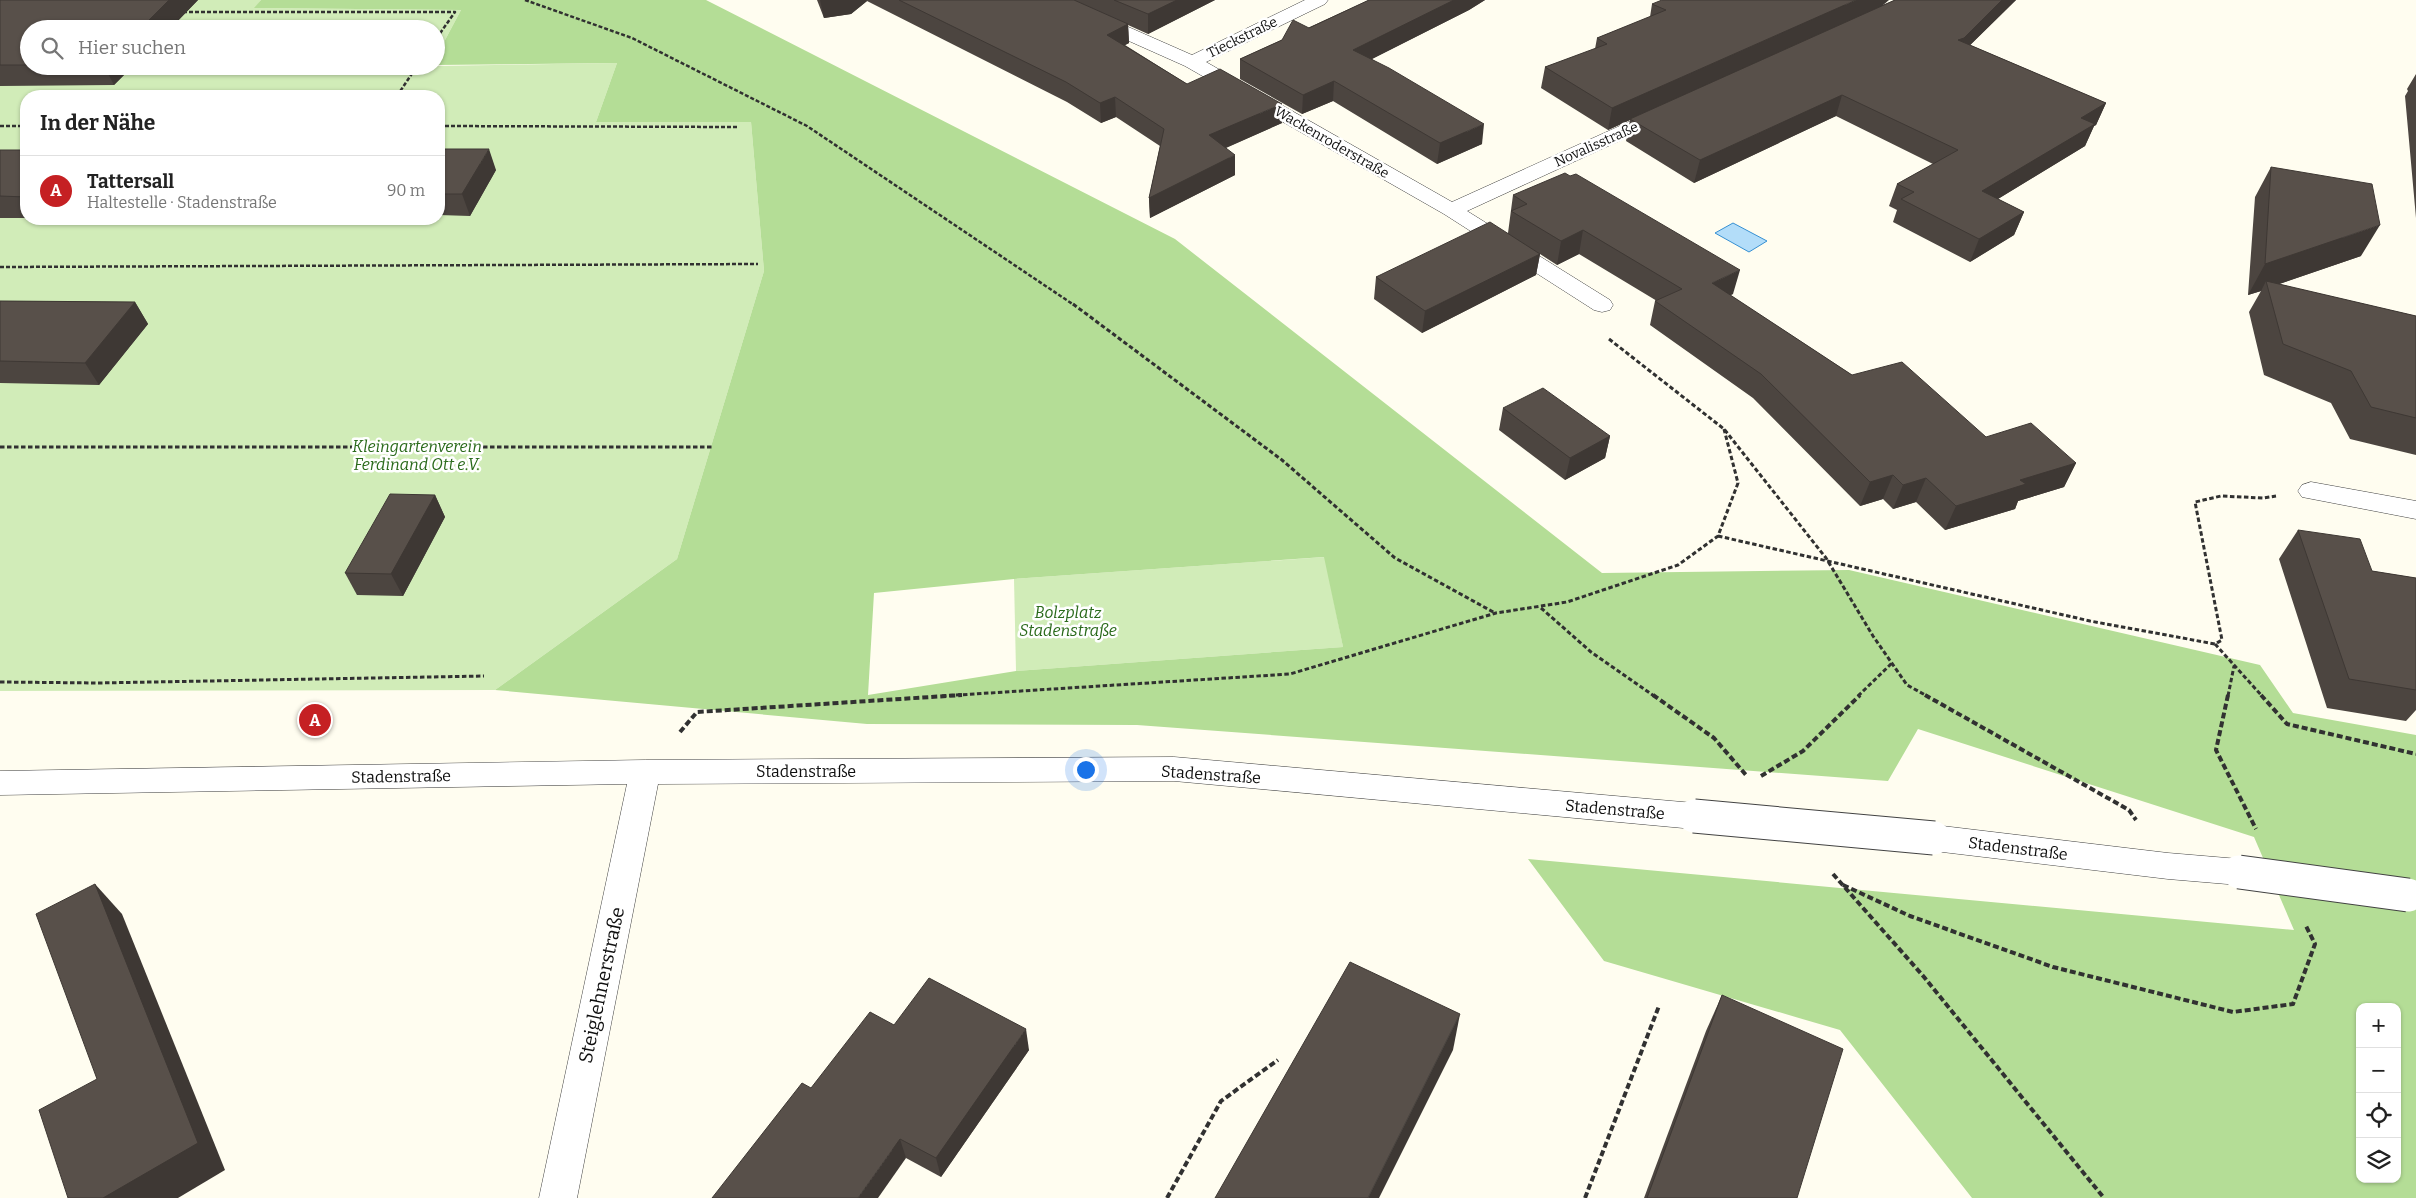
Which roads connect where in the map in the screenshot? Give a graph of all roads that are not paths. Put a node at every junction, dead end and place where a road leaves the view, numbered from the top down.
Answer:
1 (1052, 0) edge
2 (1319, 0) edge
3 (1192, 62) junction
4 (1683, 105) edge
5 (1451, 210) junction
6 (1602, 305) road end
7 (2311, 490) road end
8 (2416, 510) edge
9 (645, 772) junction
10 (0, 782) edge
11 (2412, 896) edge
12 (558, 1198) edge

1 - 3 street, Wackenroderstraße
2 - 3 street, Tieckstraße
3 - 5 street, Wackenroderstraße
4 - 5 street, Novalisstraße
5 - 6 street, Wackenroderstraße
7 - 8 street
9 - 10 street, Stadenstraße
9 - 11 street, Stadenstraße, bridge
9 - 12 street, Steiglehnerstraße

